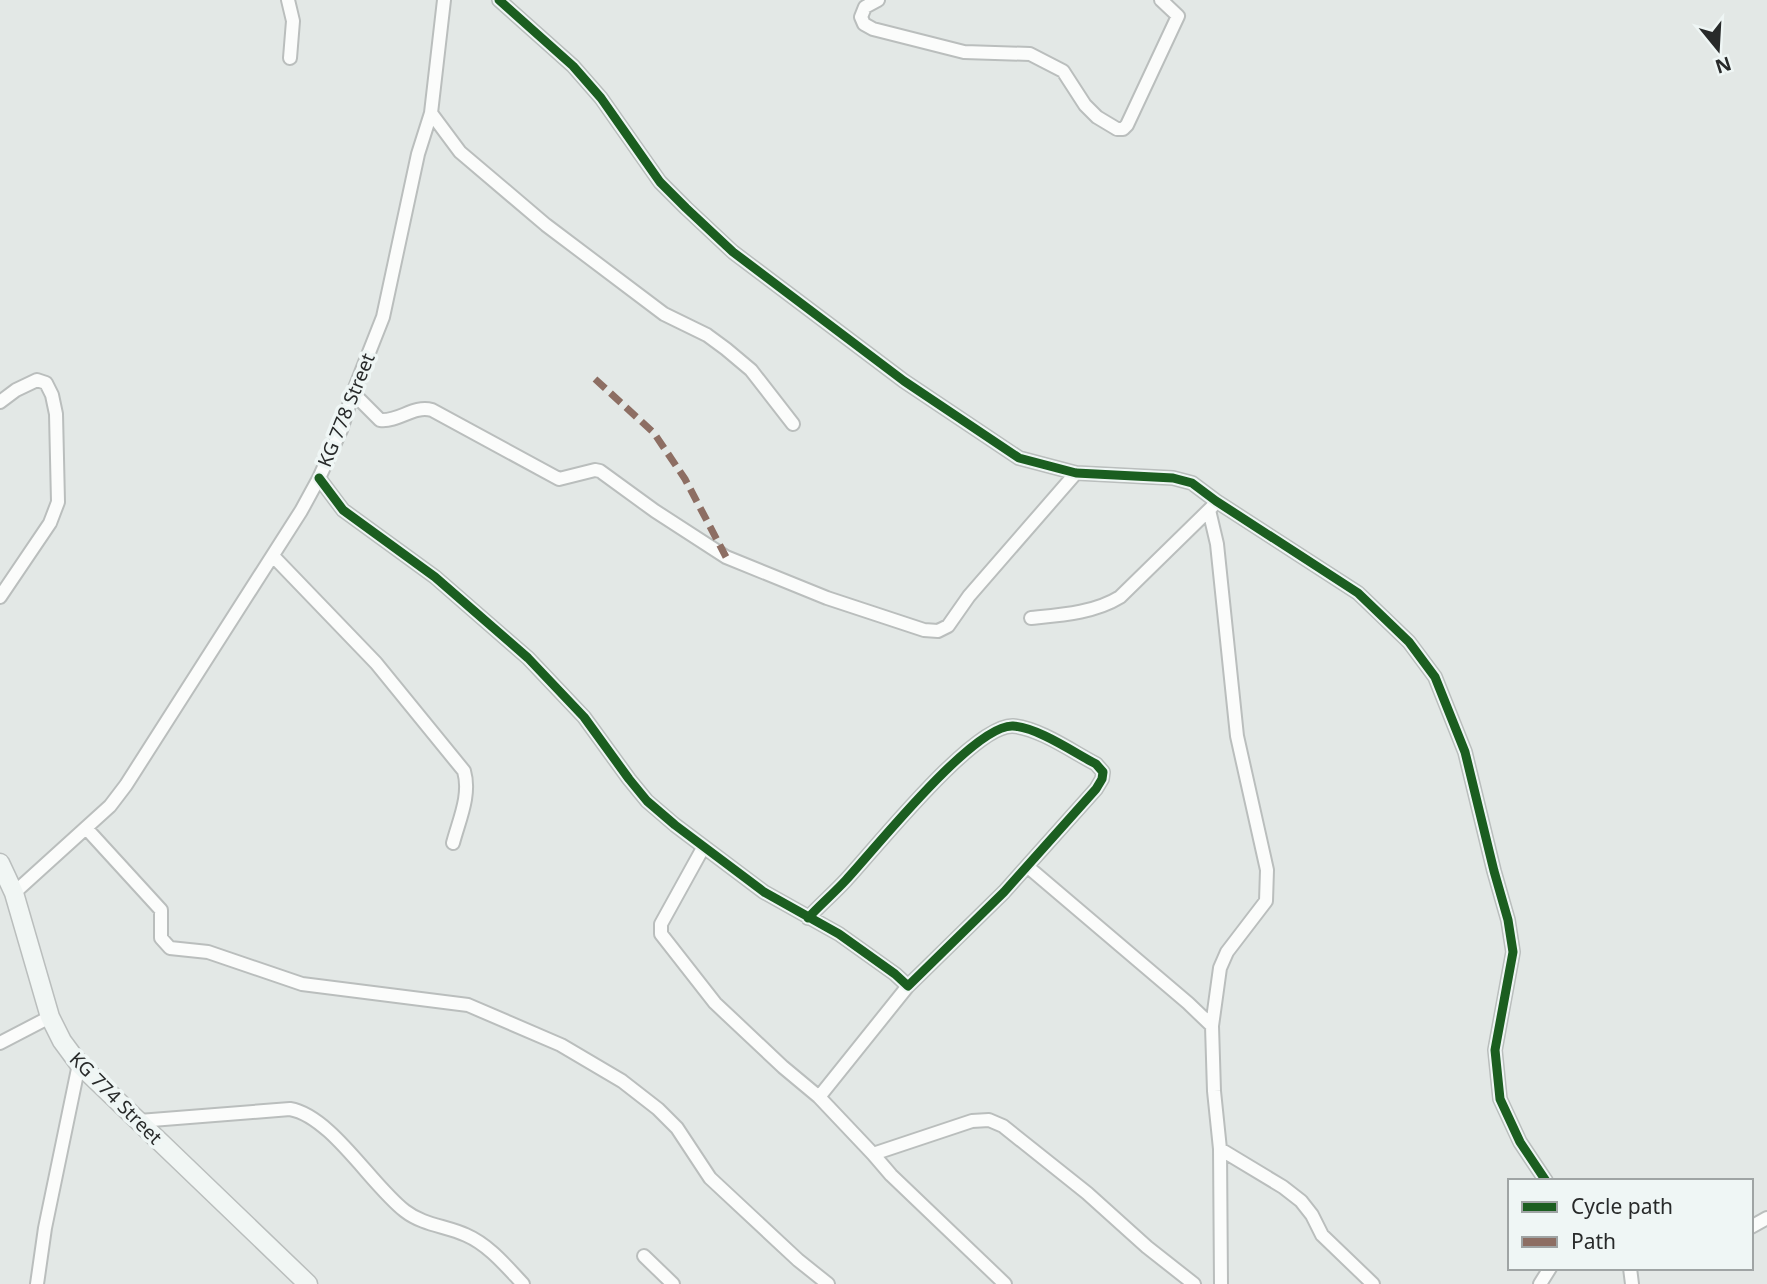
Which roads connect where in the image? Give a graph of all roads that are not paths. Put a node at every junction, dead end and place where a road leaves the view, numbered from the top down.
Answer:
1 (288, 0) edge
2 (444, 0) edge
3 (499, 0) edge
4 (878, 0) edge
5 (1161, 0) edge
6 (290, 58) dead end
7 (431, 113) junction
8 (353, 393) junction
9 (0, 402) edge
10 (793, 424) dead end
11 (1076, 473) junction
12 (319, 478) junction
13 (1213, 506) junction
14 (273, 556) junction
15 (0, 597) edge
16 (1031, 618) dead end
17 (86, 828) junction
18 (453, 843) dead end
19 (703, 848) junction
20 (0, 863) edge
21 (1028, 867) junction
22 (14, 893) junction
23 (808, 918) junction
24 (908, 986) junction
25 (50, 1017) junction
26 (1212, 1026) junction
27 (0, 1043) edge
28 (79, 1064) junction
29 (818, 1097) junction
30 (139, 1121) junction
31 (1220, 1149) junction
32 (873, 1154) junction
33 (1545, 1179) edge
34 (644, 1256) dead end
35 (1177, 1279) edge
36 (37, 1284) edge
37 (308, 1284) edge
38 (523, 1284) edge
39 (673, 1284) edge
40 (828, 1284) edge
41 (1005, 1284) edge
42 (1194, 1284) edge
43 (1221, 1284) edge
44 (1373, 1284) edge

1 - 6 street
2 - 7 street, KG 778 Street
3 - 11 street
4 - 5 street
7 - 8 street, KG 778 Street
7 - 10 street
8 - 11 street
8 - 12 street, KG 778 Street
9 - 15 street
11 - 13 street
12 - 14 street, KG 778 Street
12 - 19 street
13 - 16 street
13 - 26 street
13 - 33 street
14 - 17 street, KG 778 Street
14 - 18 street
17 - 22 street, KG 778 Street
17 - 40 street
19 - 23 street
19 - 29 street
20 - 22 street, KG 774 Street
21 - 23 street
21 - 24 street
21 - 26 street
22 - 25 street, KG 774 Street
23 - 24 street
24 - 29 street
25 - 27 street
25 - 28 street, KG 774 Street
26 - 31 street
28 - 30 street, KG 774 Street
28 - 36 street
29 - 32 street
30 - 37 street, KG 774 Street
30 - 38 street
31 - 43 street
31 - 44 street
32 - 35 street
32 - 41 street
34 - 39 street
35 - 42 street

